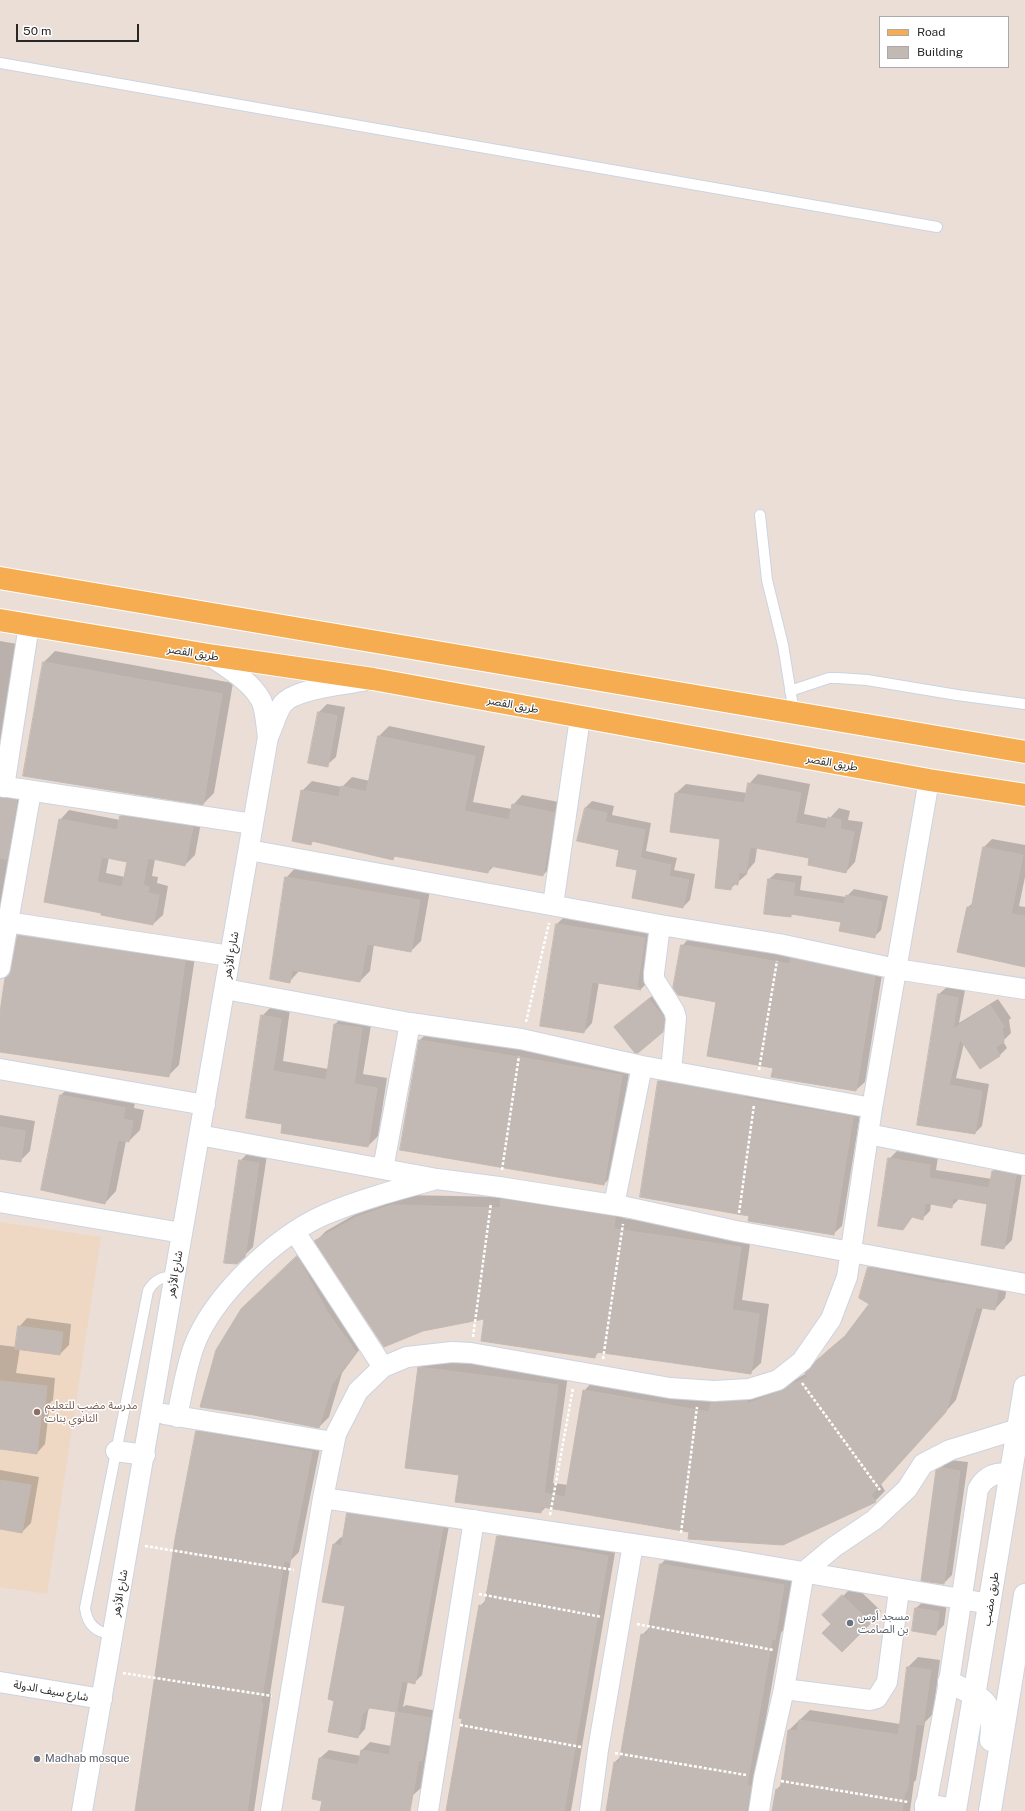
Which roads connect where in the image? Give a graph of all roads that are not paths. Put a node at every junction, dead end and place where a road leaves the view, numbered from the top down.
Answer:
1 (0, 63) edge
2 (937, 227) dead end
3 (760, 515) dead end
4 (0, 578) edge
5 (0, 620) edge
6 (29, 625) junction
7 (208, 655) junction
8 (373, 679) junction
9 (790, 691) junction
10 (1025, 704) edge
11 (794, 713) junction
12 (580, 718) junction
13 (268, 737) junction
14 (1025, 752) edge
15 (929, 780) junction
16 (967, 786) junction
17 (2, 787) edge
18 (31, 791) junction
19 (1025, 795) edge
20 (1025, 806) edge
21 (253, 824) junction
22 (249, 850) junction
23 (553, 905) junction
24 (4, 921) edge
25 (660, 925) junction
26 (230, 956) junction
27 (0, 968) edge
28 (896, 969) junction
29 (225, 989) junction
30 (1025, 989) edge
31 (410, 1023) junction
32 (642, 1066) junction
33 (0, 1069) edge
34 (671, 1071) junction
35 (205, 1105) junction
36 (872, 1108) junction
37 (868, 1134) junction
38 (199, 1135) junction
39 (1025, 1165) edge
40 (383, 1169) junction
41 (437, 1179) junction
42 (0, 1202) edge
43 (620, 1206) junction
44 (295, 1232) junction
45 (182, 1233) junction
46 (851, 1251) junction
47 (175, 1277) junction
48 (1025, 1284) edge
49 (383, 1367) junction
50 (1025, 1387) edge
51 (152, 1412) junction
52 (177, 1417) junction
53 (1018, 1429) junction
54 (333, 1442) junction
55 (116, 1451) junction
56 (145, 1455) junction
57 (1011, 1474) junction
58 (322, 1498) junction
59 (474, 1520) junction
60 (633, 1544) junction
61 (804, 1572) junction
62 (899, 1590) junction
63 (1025, 1598) edge
64 (962, 1600) junction
65 (990, 1604) junction
66 (986, 1627) junction
67 (112, 1634) junction
68 (1016, 1651) junction
69 (0, 1682) edge
70 (949, 1682) junction
71 (784, 1689) junction
72 (975, 1694) junction
73 (102, 1699) junction
74 (926, 1808) edge
75 (955, 1810) edge
76 (82, 1811) edge
77 (271, 1811) edge
78 (428, 1811) edge
79 (590, 1811) edge
80 (759, 1811) edge
81 (985, 1811) edge
82 (990, 1811) edge

1 - 2 lane
3 - 9 lane
4 - 11 main road
5 - 6 main road, طريق القصر
6 - 7 main road, طريق القصر
6 - 17 street
7 - 8 main road, طريق القصر
7 - 13 street, شارع الأزهر
8 - 12 main road, طريق القصر
8 - 13 street, شارع الأزهر
9 - 10 lane
9 - 11 lane
11 - 14 main road
12 - 15 main road, طريق القصر
12 - 23 street
13 - 21 street, شارع الأزهر
15 - 16 main road, طريق القصر
15 - 28 street
16 - 19 main road, طريق القصر
16 - 20 main road
17 - 18 street
18 - 21 street
18 - 24 street
21 - 22 street, شارع الأزهر
22 - 23 street
22 - 26 street, شارع الأزهر
23 - 25 street
24 - 26 street
24 - 27 street
25 - 28 street
25 - 34 street
26 - 29 street, شارع الأزهر
28 - 30 street
28 - 36 street
29 - 31 street
29 - 35 street, شارع الأزهر
31 - 32 street
31 - 40 street
32 - 34 street
32 - 43 street
33 - 35 street
34 - 36 street
35 - 38 street, شارع الأزهر
36 - 37 street
37 - 39 street
37 - 46 street
38 - 40 street
38 - 45 street, شارع الأزهر
40 - 41 street
41 - 43 street
41 - 44 street
42 - 45 street
43 - 46 street
44 - 49 street
44 - 52 street
45 - 47 street, شارع الأزهر
46 - 48 street
46 - 49 street
47 - 51 street, شارع الأزهر
47 - 55 lane
49 - 54 street
50 - 53 main road, طريق مضب
51 - 52 street
51 - 56 street, شارع الأزهر
52 - 54 street
53 - 57 main road, طريق مضب
53 - 61 street
54 - 58 street
55 - 56 street
55 - 67 lane
56 - 67 street, شارع الأزهر
57 - 64 street
57 - 65 main road, طريق مضب
58 - 59 street
58 - 77 street
59 - 60 street
59 - 78 street
60 - 61 street
60 - 79 street
61 - 62 street
61 - 71 street
62 - 64 street
62 - 71 street
63 - 68 main road
64 - 65 street
64 - 70 street
65 - 66 main road, طريق مضب
66 - 68 main road
66 - 72 main road, طريق مضب
67 - 73 street, شارع الأزهر
68 - 82 main road
69 - 73 street, شارع سيف الدولة
70 - 72 main road
70 - 74 street
71 - 80 street
72 - 75 main road, طريق مضب
72 - 81 main road
73 - 76 street, شارع الأزهر
74 - 75 main road

